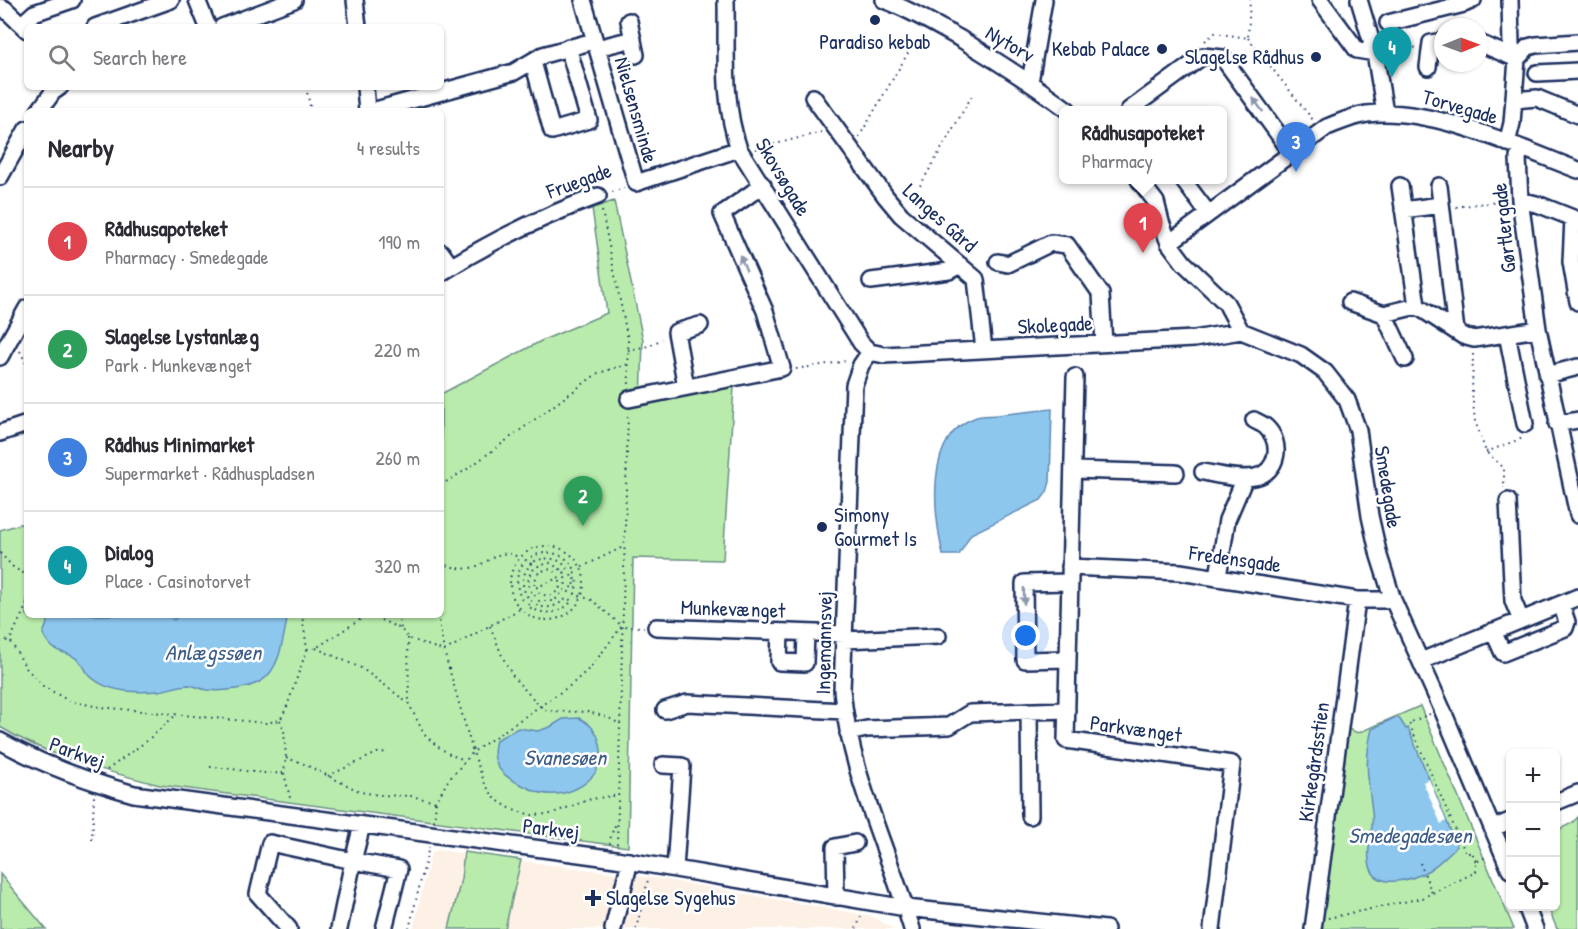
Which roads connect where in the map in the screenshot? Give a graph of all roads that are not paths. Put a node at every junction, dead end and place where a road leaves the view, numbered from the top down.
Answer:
1 (72, 0) edge
2 (171, 0) edge
3 (197, 0) edge
4 (294, 0) edge
5 (355, 0) edge
6 (583, 0) edge
7 (726, 0) edge
8 (884, 0) edge
9 (1044, 0) edge
10 (1320, 0) edge
11 (1359, 0) edge
12 (1473, 0) edge
13 (1510, 0) edge
14 (913, 5) edge
15 (0, 7) edge
16 (629, 21) dead end
17 (1388, 23) dead end
18 (26, 24) edge
19 (103, 24) edge
20 (207, 24) edge
21 (230, 24) edge
22 (358, 24) edge
23 (24, 27) edge
24 (633, 39) junction
25 (1578, 42) edge
26 (595, 44) junction
27 (568, 47) junction
28 (1488, 47) edge
29 (1434, 50) edge
30 (636, 55) dead end
31 (1376, 56) junction
32 (1516, 58) junction
33 (533, 62) junction
34 (1428, 67) dead end
35 (1578, 71) edge
36 (1538, 73) dead end
37 (1030, 82) junction
38 (56, 90) edge
39 (364, 90) edge
40 (813, 97) dead end
41 (1514, 100) junction
42 (1061, 106) edge
43 (1136, 106) edge
44 (41, 108) edge
45 (367, 108) edge
46 (383, 108) edge
47 (1385, 113) junction
48 (1578, 115) edge
49 (24, 134) edge
50 (1507, 143) junction
51 (1522, 148) junction
52 (1292, 153) junction
53 (743, 155) junction
54 (1578, 170) edge
55 (0, 177) edge
56 (636, 183) joint
57 (1142, 184) edge
58 (1187, 184) edge
59 (763, 185) junction
60 (1400, 186) dead end
61 (1439, 186) dead end
62 (598, 196) road end
63 (1520, 200) junction
64 (1441, 205) junction
65 (1403, 210) junction
66 (1208, 213) junction
67 (1576, 218) edge
68 (1169, 243) junction
69 (998, 262) dead end
70 (960, 265) junction
71 (446, 270) edge
72 (872, 281) dead end
73 (1350, 302) dead end
74 (1578, 302) edge
75 (1416, 306) junction
76 (1384, 314) junction
77 (700, 325) dead end
78 (1538, 329) junction
79 (21, 330) edge
80 (1241, 331) junction
81 (1456, 331) junction
82 (1507, 334) junction
83 (1104, 344) junction
84 (984, 350) junction
85 (870, 352) junction
86 (0, 357) edge
87 (1405, 358) dead end
88 (1578, 368) edge
89 (1547, 375) junction
90 (1075, 377) dead end
91 (686, 387) junction
92 (629, 399) road end
93 (1254, 420) dead end
94 (1578, 420) edge
95 (1526, 424) dead end
96 (1557, 424) junction
97 (24, 425) edge
98 (0, 433) edge
99 (1073, 470) junction
100 (1203, 472) dead end
101 (1176, 473) dead end
102 (1245, 478) junction
103 (1508, 501) road end
104 (1577, 507) edge
105 (1070, 575) junction
106 (1218, 577) junction
107 (1578, 597) edge
108 (1357, 600) junction
109 (1393, 600) junction
110 (1562, 604) junction
111 (1521, 620) junction
112 (656, 627) road end
113 (1493, 631) junction
114 (780, 632) junction
115 (806, 633) junction
116 (938, 636) dead end
117 (844, 637) junction
118 (1068, 659) junction
119 (1421, 661) junction
120 (666, 710) dead end
121 (1067, 710) junction
122 (844, 711) junction
123 (1029, 711) junction
124 (848, 733) junction
125 (0, 741) edge
126 (663, 765) dead end
127 (1578, 793) edge
128 (1560, 800) edge
129 (1030, 816) dead end
130 (1506, 823) edge
131 (362, 825) junction
132 (1493, 828) junction
133 (855, 843) dead end
134 (1506, 860) edge
135 (353, 861) junction
136 (630, 861) junction
137 (675, 869) junction
138 (836, 897) junction
139 (906, 908) junction
140 (1528, 911) edge
141 (1314, 925) edge
142 (289, 929) edge
143 (339, 929) edge
144 (384, 929) edge
145 (613, 929) edge
146 (912, 929) edge
147 (1106, 929) edge
148 (1212, 929) edge
149 (1535, 929) edge

1 - 18 street
2 - 19 street
3 - 20 street
4 - 21 street
5 - 22 street
6 - 26 street, Nielsensminde
7 - 53 street, Skovsøgade
8 - 14 street, Nytorv
9 - 37 street, Nytorv
10 - 31 street
11 - 31 street
12 - 17 street
13 - 32 street
14 - 37 street, Nytorv
15 - 23 street
16 - 24 street
24 - 26 street
24 - 30 street
25 - 32 street
26 - 27 street
26 - 56 street, Nielsensminde
27 - 33 street
27 - 33 street
28 - 32 street
29 - 34 street
31 - 47 street
32 - 41 street
33 - 46 street
35 - 36 street
37 - 42 street
38 - 44 street
39 - 45 street
40 - 70 street, Langes Gård
41 - 48 street
41 - 50 street
52 -> 43 street
47 - 50 street, Torvegade
47 - 52 street, Torvegade
49 - 55 street
50 - 51 street, Torvegade
51 - 54 street, Torvegade
51 - 63 street, Gørtlergade
52 - 66 street, Torvegade
53 - 56 street, Fruegade
53 - 59 street, Skovsøgade
57 - 68 street
58 - 66 street
59 - 85 street, Skovsøgade
91 -> 59 street
60 - 65 street
61 - 64 street
62 - 71 street, Fruegade
63 - 67 street
63 - 78 street, Gørtlergade
64 - 65 street
64 - 81 street
65 - 75 street
66 - 68 street, Torvegade
67 - 74 street
68 - 80 street
69 - 83 street
70 - 72 street
70 - 84 street, Langes Gård
73 - 76 street
75 - 76 street
75 - 81 street
76 - 87 street
77 - 91 street
78 - 82 street
78 - 89 street, Gørtlergade
79 - 86 street
80 - 83 street, Skolegade
80 - 109 street, Smedegade
81 - 82 street
82 - 95 street
83 - 84 street, Skolegade
84 - 85 street, Skolegade
85 - 117 street, Ingemannsvej
88 - 89 street
89 - 96 street, Gørtlergade
90 - 99 street, Parkvænget
91 - 92 street
93 - 102 street
94 - 96 street
96 - 104 street, Gørtlergade
97 - 98 street
99 - 101 street
99 - 105 street, Parkvænget
100 - 102 street
102 - 106 street
103 - 111 street
105 - 106 street, Fredensgade
105 - 118 street, Parkvænget
105 -> 118 street, Fredensgade
106 - 108 street, Fredensgade
107 - 110 street
108 - 109 street, Fredensgade
108 - 141 street, Kirkegårdsstien
109 - 119 street, Smedegade
110 - 111 street
110 - 113 street
111 - 113 street
112 - 114 street, Munkevænget
113 - 119 street
114 - 115 street, Munkevænget
114 - 115 street
115 - 117 street, Munkevænget
116 - 117 street, Munkevænget
117 - 122 street, Ingemannsvej
118 - 121 street, Parkvænget
119 - 132 street, Smedegade
120 - 122 street
121 - 123 street
121 - 148 street, Parkvænget
122 - 124 street, Ingemannsvej
123 - 124 street
123 - 129 street
124 - 139 street, Ingemannsvej
125 - 131 street, Parkvej
126 - 137 street
127 - 128 street
130 - 132 street
131 - 135 street
131 - 136 street, Parkvej
132 - 134 street, Smedegade
133 - 138 street
135 - 142 street
135 - 143 street
135 - 144 street
136 - 137 street, Parkvej
136 - 145 street
137 - 138 street, Parkvej
138 - 139 street, Parkvej
139 - 146 street, Ingemannsvej
139 - 147 street, Parkvej
140 - 149 street

